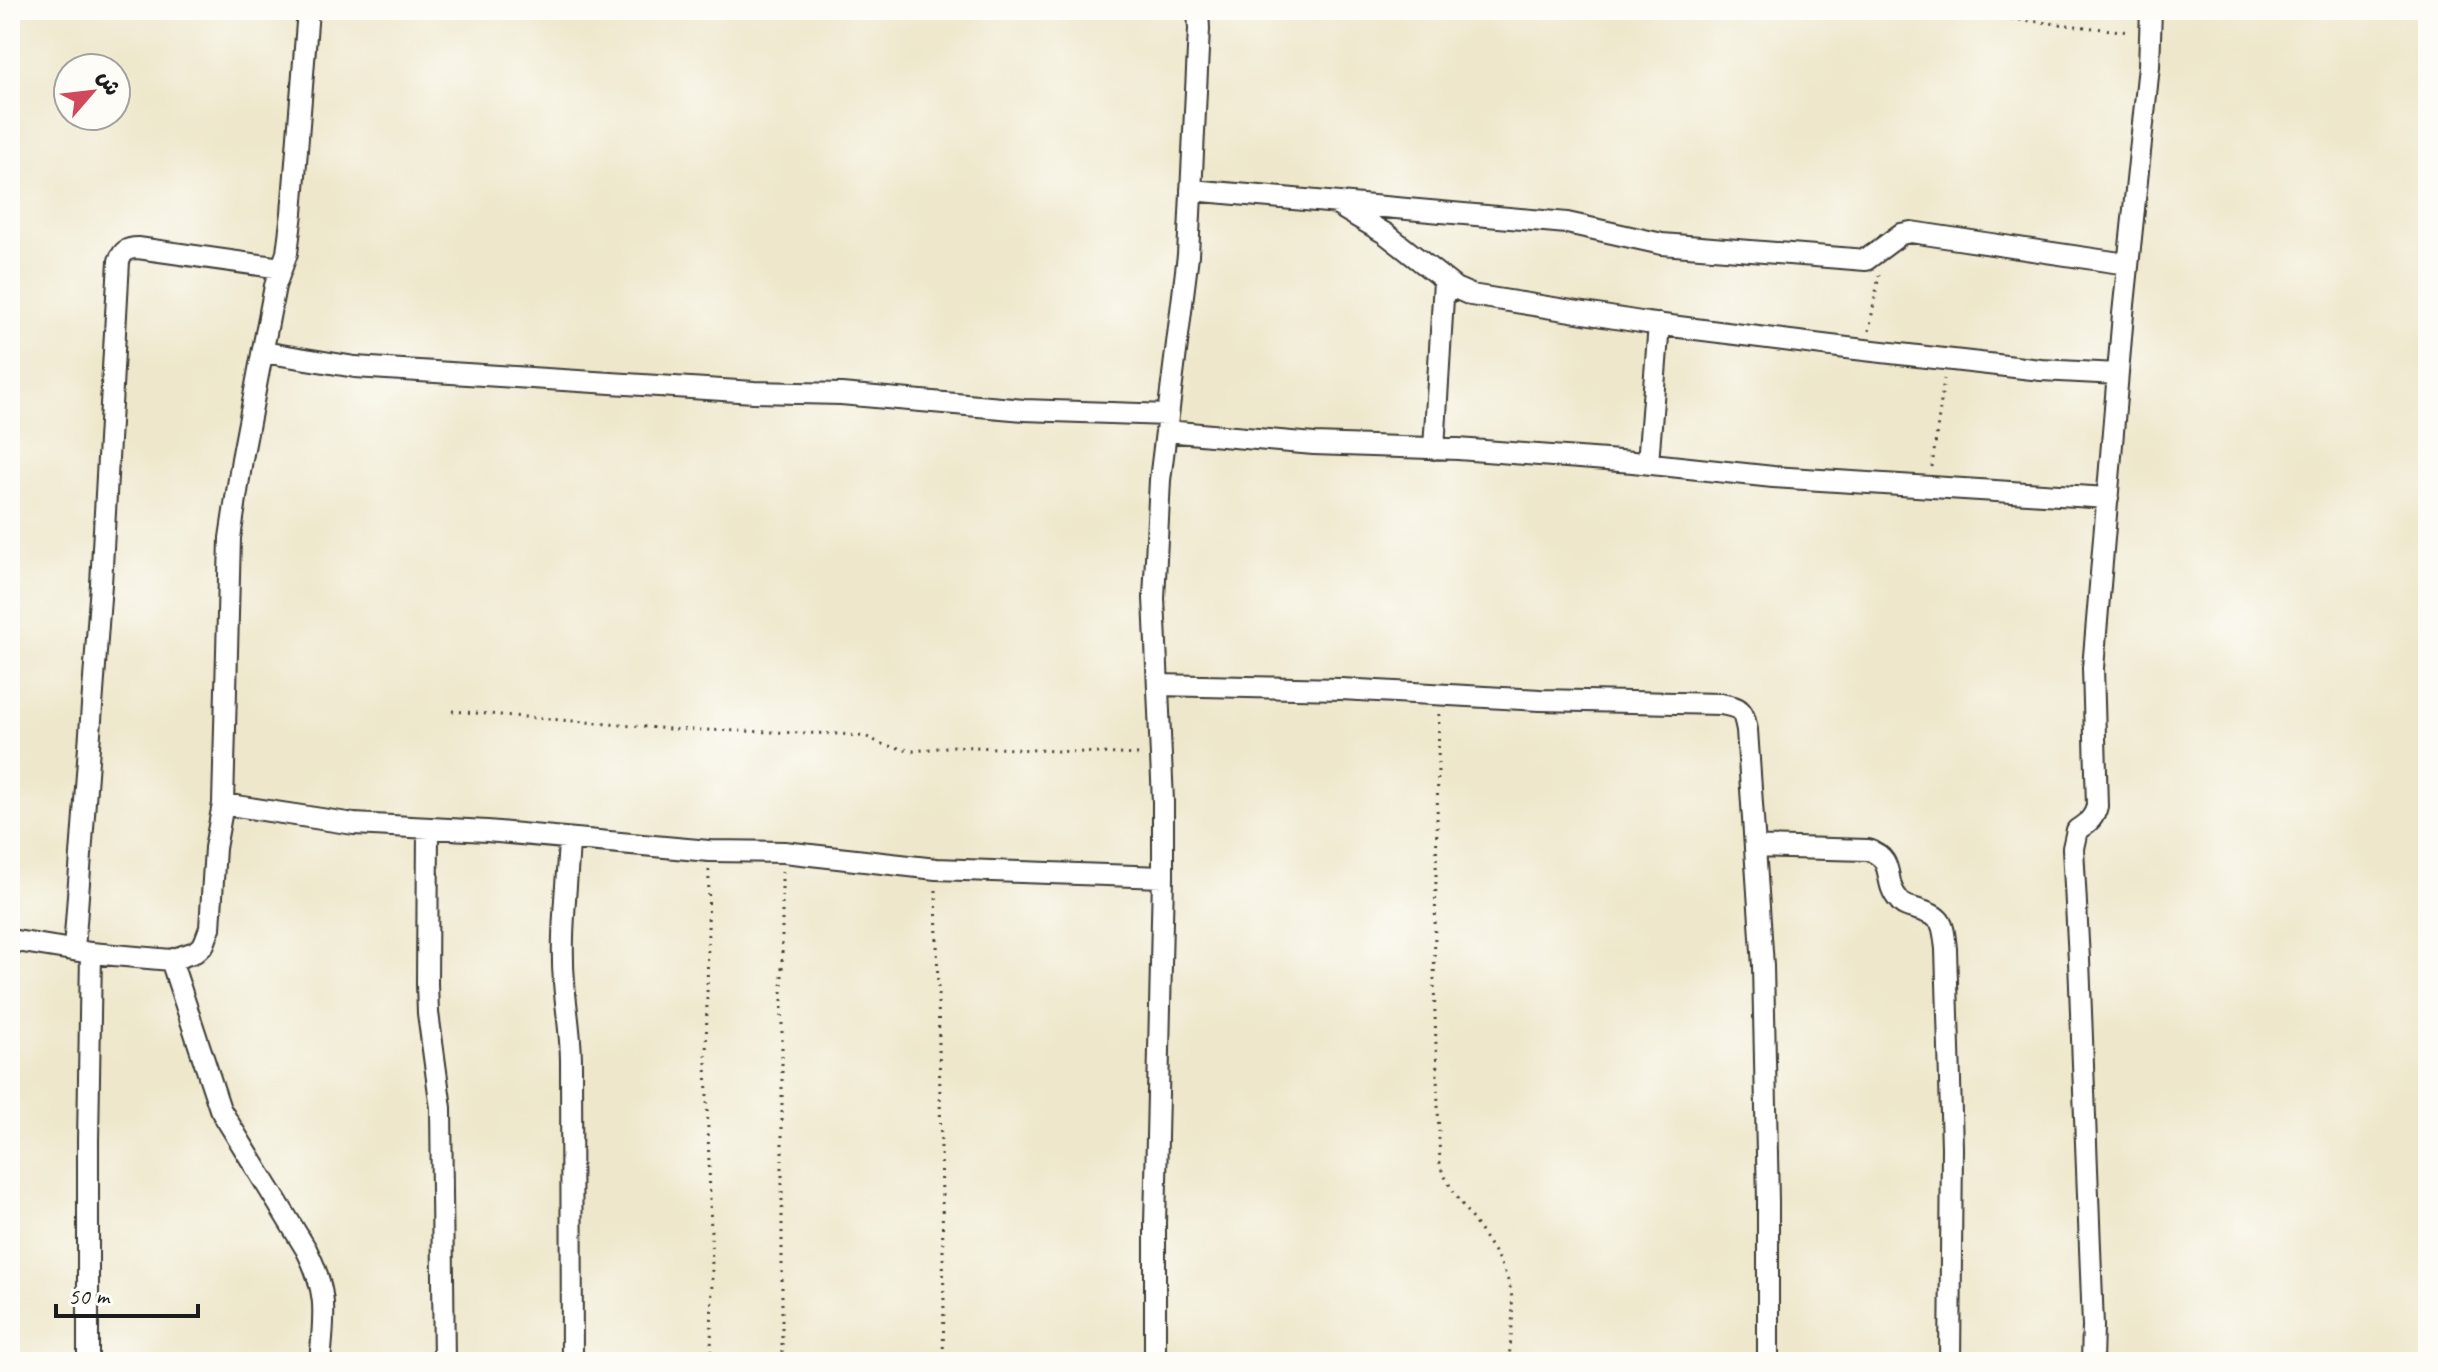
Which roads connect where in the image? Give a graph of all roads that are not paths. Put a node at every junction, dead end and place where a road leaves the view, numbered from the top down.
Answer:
1 (308, 10) edge
2 (1198, 10) edge
3 (2151, 10) edge
4 (1191, 190) junction
5 (1332, 202) junction
6 (2127, 264) junction
7 (281, 268) junction
8 (1444, 281) junction
9 (1659, 324) junction
10 (263, 352) junction
11 (2118, 374) junction
12 (1167, 423) junction
13 (1434, 449) junction
14 (1648, 463) junction
15 (2108, 498) junction
16 (1158, 685) junction
17 (223, 804) junction
18 (428, 829) junction
19 (569, 840) junction
20 (1755, 847) junction
21 (1163, 877) junction
22 (10, 940) edge
23 (83, 952) junction
24 (171, 960) junction
25 (88, 1362) edge
26 (320, 1362) edge
27 (444, 1362) edge
28 (572, 1362) edge
29 (1155, 1362) edge
30 (1768, 1362) edge
31 (1950, 1362) edge
32 (2092, 1362) edge

1 - 7 street
2 - 4 street
3 - 6 street
4 - 5 street
4 - 12 street
5 - 6 street
5 - 8 street
6 - 11 street
7 - 10 street
7 - 23 street
8 - 9 street
8 - 13 street
9 - 11 street
9 - 14 street
10 - 12 street
10 - 17 street
11 - 15 street
12 - 13 street
12 - 16 street
13 - 14 street
14 - 15 street
15 - 32 street
16 - 20 street
16 - 21 street
17 - 18 street
17 - 24 street
18 - 19 street
18 - 27 street
19 - 21 street
19 - 28 street
20 - 30 street
20 - 31 street
21 - 29 street
22 - 23 street
23 - 24 street
23 - 25 street
24 - 26 street

